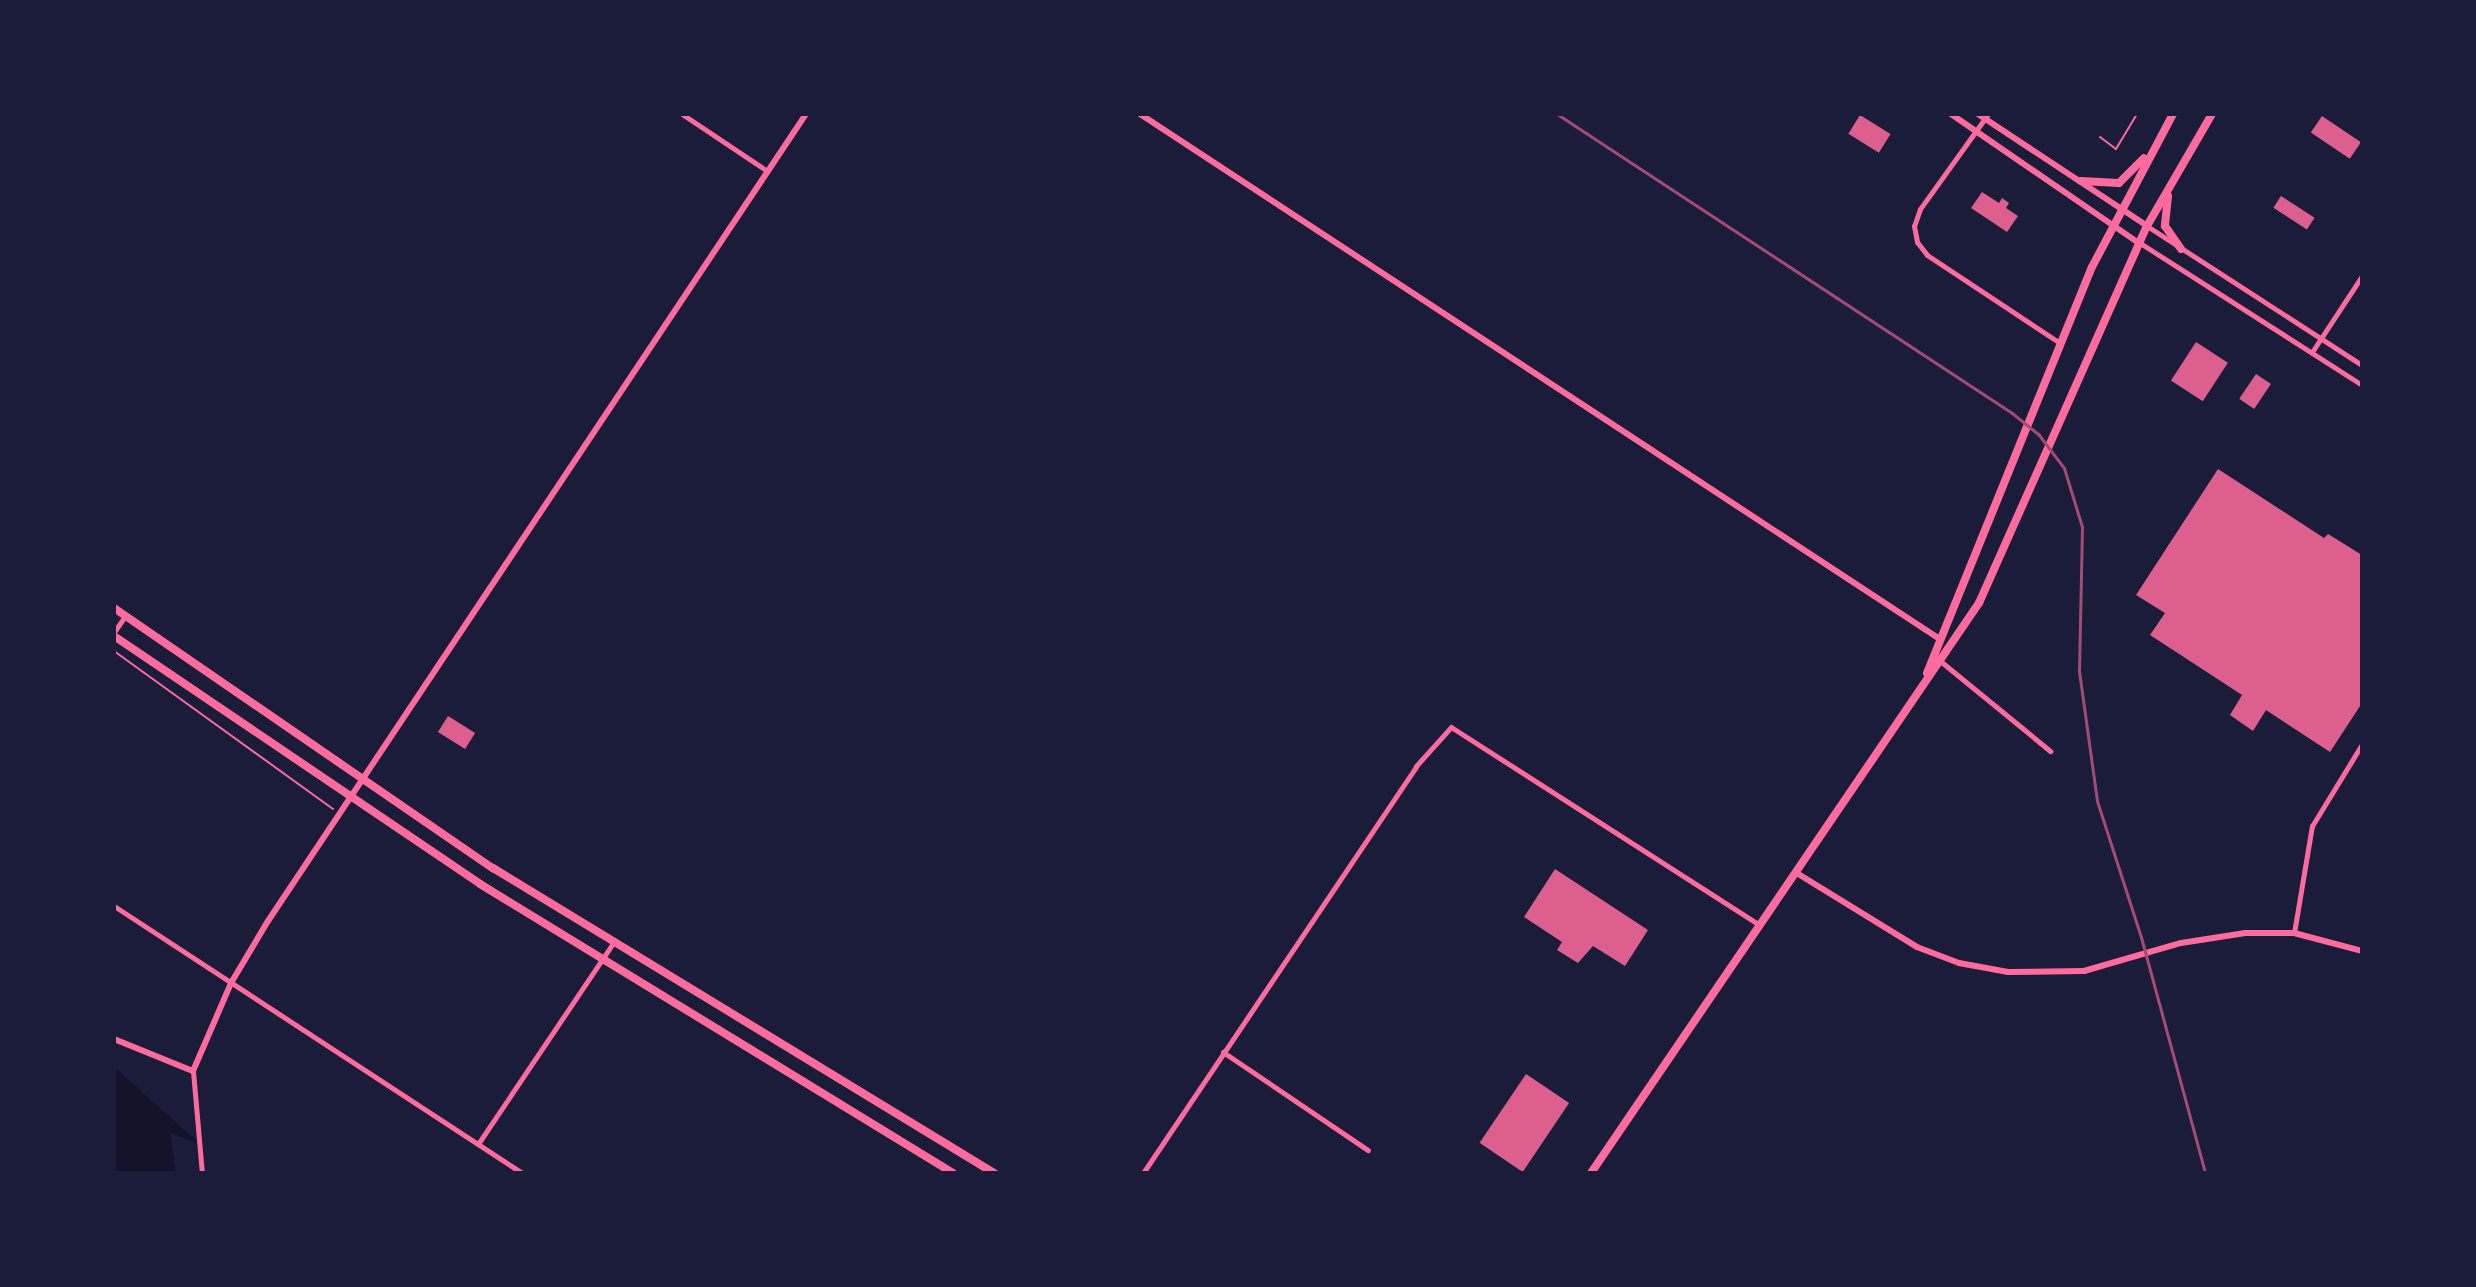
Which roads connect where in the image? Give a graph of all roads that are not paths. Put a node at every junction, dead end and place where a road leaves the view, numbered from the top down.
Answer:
1 (682, 114) edge
2 (806, 114) edge
3 (1140, 114) edge
4 (1951, 114) edge
5 (1978, 114) edge
6 (2137, 114) edge
7 (2173, 114) edge
8 (2212, 114) edge
9 (1986, 116) edge
10 (1976, 131) junction
11 (2100, 137) dead end
12 (2155, 145) junction
13 (767, 171) junction
14 (2174, 177) junction
15 (2081, 181) junction
16 (2122, 207) junction
17 (2114, 223) junction
18 (2147, 226) junction
19 (2139, 243) junction
20 (2181, 249) junction
21 (2362, 276) edge
22 (2321, 339) junction
23 (2060, 343) junction
24 (2312, 352) junction
25 (2362, 365) edge
26 (2362, 385) edge
27 (114, 608) edge
28 (125, 616) junction
29 (114, 634) edge
30 (1939, 639) junction
31 (1950, 647) junction
32 (1936, 659) junction
33 (2362, 744) edge
34 (2050, 751) dead end
35 (362, 779) junction
36 (350, 798) junction
37 (1795, 872) junction
38 (114, 906) edge
39 (1760, 926) junction
40 (2294, 933) junction
41 (613, 943) junction
42 (2362, 951) edge
43 (602, 960) junction
44 (231, 983) junction
45 (114, 1039) edge
46 (1223, 1052) junction
47 (193, 1071) junction
48 (478, 1144) junction
49 (1368, 1150) dead end
50 (202, 1173) edge
51 (522, 1173) edge
52 (953, 1173) edge
53 (994, 1173) edge
54 (1143, 1173) edge
55 (1591, 1173) edge

1 - 13 street
2 - 13 street
3 - 30 street
4 - 10 street
5 - 9 street
6 - 11 lane
7 - 12 main road
8 - 14 main road
9 - 10 street
9 - 15 street
10 - 17 street
10 - 23 street
12 - 15 main road
12 - 16 main road
13 - 35 street
14 - 18 main road
14 - 20 main road
15 - 16 street
16 - 17 main road
16 - 18 street
17 - 19 street
17 - 23 main road
18 - 19 main road
18 - 20 street
19 - 24 street
19 - 31 main road
20 - 22 street
21 - 22 street
22 - 24 street
22 - 25 street
23 - 30 main road
24 - 26 street
27 - 28 main road
28 - 29 street
28 - 35 main road
29 - 36 main road
30 - 31 street
30 - 32 main road
31 - 32 main road
32 - 34 street
32 - 37 main road
33 - 40 street
35 - 36 street
35 - 41 main road
36 - 43 main road
36 - 44 street
37 - 39 main road
37 - 40 street
38 - 44 street
39 - 46 street
39 - 55 main road
40 - 42 street
41 - 43 street
41 - 53 main road
43 - 48 street
43 - 52 main road
44 - 47 street
44 - 48 street
45 - 47 street
46 - 49 street
46 - 54 street
47 - 50 street
48 - 51 street

